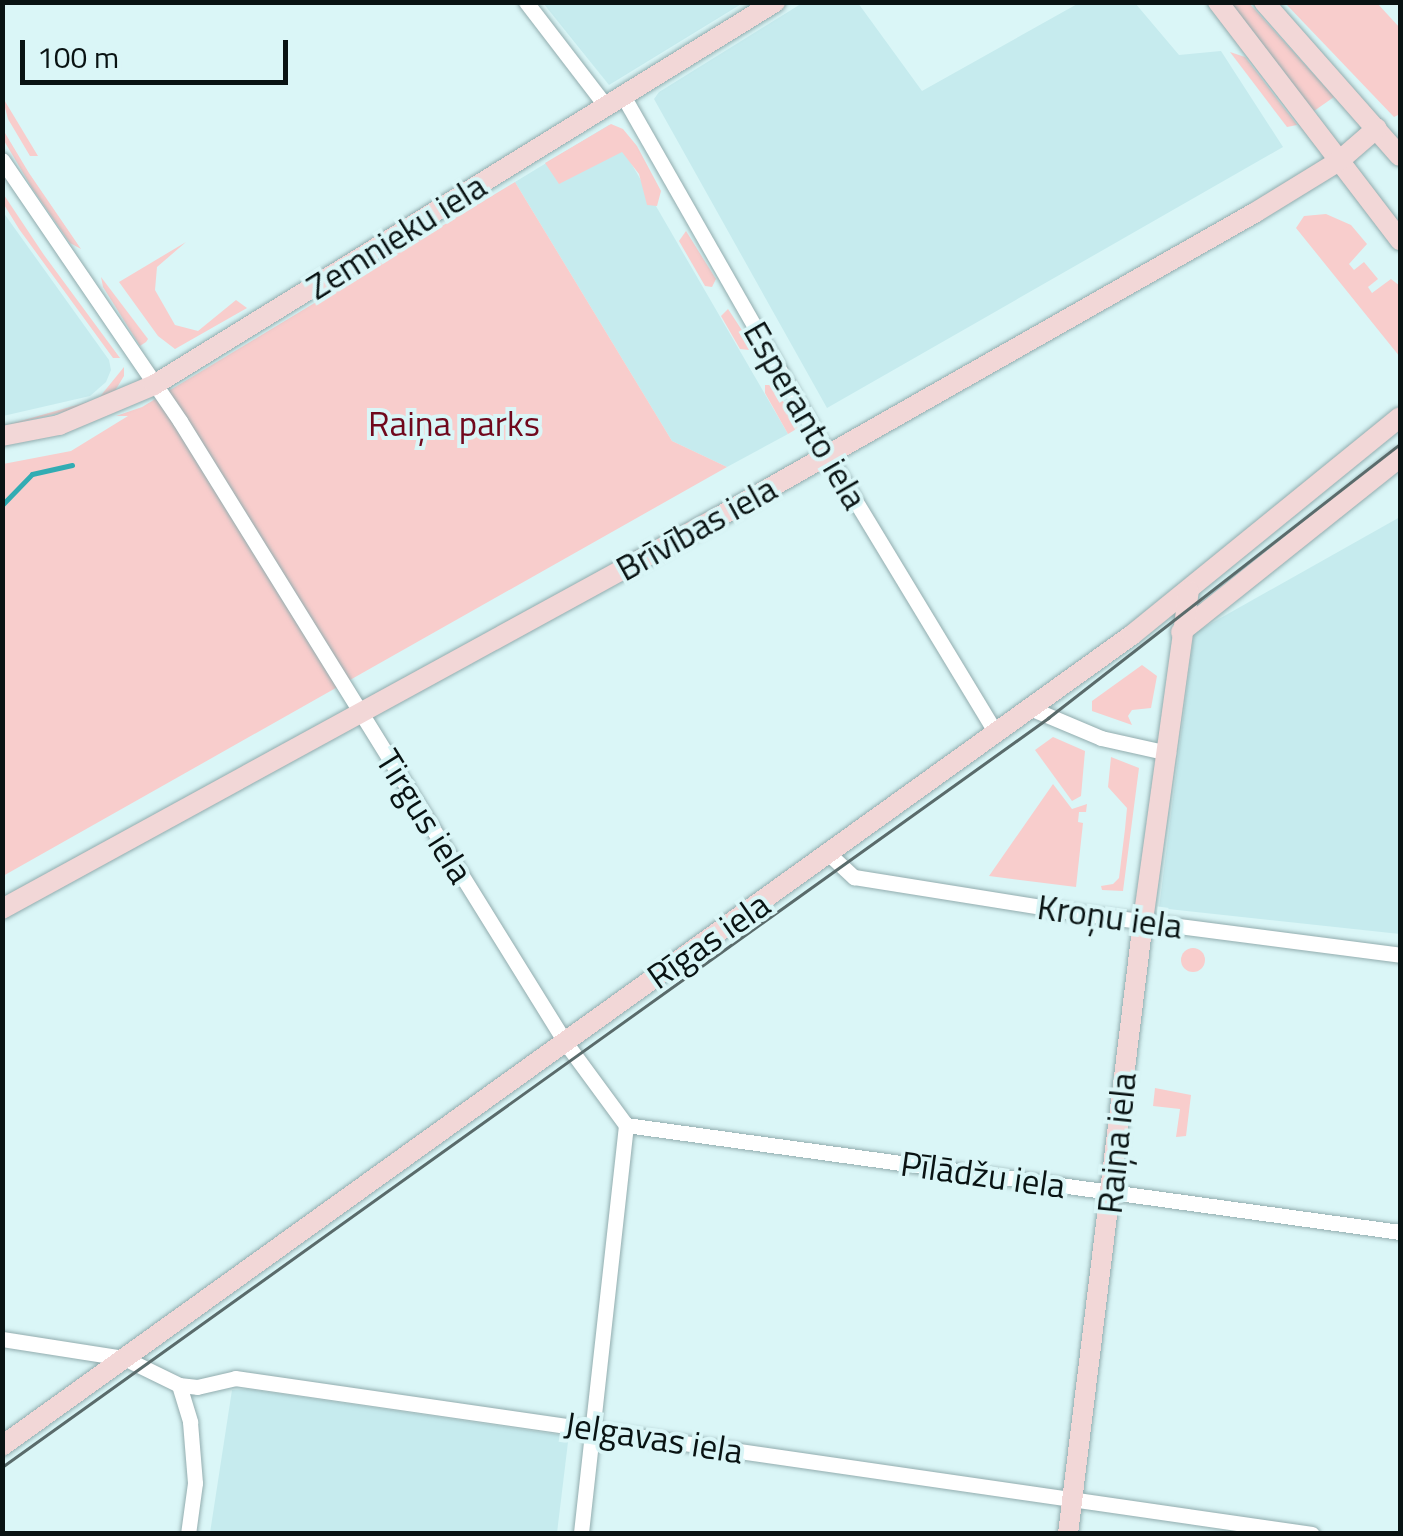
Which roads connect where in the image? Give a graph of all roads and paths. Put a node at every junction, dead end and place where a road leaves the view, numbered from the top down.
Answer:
1 (526, 2) edge
2 (775, 2) edge
3 (1218, 2) edge
4 (1264, 2) edge
5 (614, 100) junction
6 (1377, 128) junction
7 (1400, 156) edge
8 (2, 160) edge
9 (1339, 161) junction
10 (1400, 240) edge
11 (154, 386) junction
12 (1400, 417) edge
13 (2, 436) edge
14 (826, 454) junction
15 (1400, 457) edge
16 (1189, 591) junction
17 (1181, 632) junction
18 (1030, 708) junction
19 (361, 713) junction
20 (996, 733) junction
21 (1168, 753) junction
22 (830, 855) junction
23 (2, 909) edge
24 (1143, 921) junction
25 (1400, 955) edge
26 (565, 1042) junction
27 (626, 1125) junction
28 (1111, 1192) junction
29 (1400, 1232) edge
30 (2, 1339) edge
31 (124, 1358) junction
32 (178, 1385) junction
33 (595, 1426) junction
34 (2, 1446) edge
35 (1073, 1496) junction
36 (188, 1534) edge
37 (581, 1534) edge
38 (1068, 1534) edge
39 (1312, 1534) edge

1 - 5 street, Esperanto iela
2 - 5 main road, Zemnieku iela
3 - 9 main road
4 - 6 main road
5 - 11 main road, Zemnieku iela
5 - 14 street, Esperanto iela
6 - 7 main road
6 - 9 main road, Brīvības iela
8 - 11 street, Tirgus iela
9 - 10 main road
9 - 14 main road, Brīvības iela
11 - 13 main road, Zemnieku iela
11 - 19 street, Tirgus iela
12 - 16 main road, Rīgas iela
14 - 19 main road, Brīvības iela
14 - 20 street, Esperanto iela
15 - 17 main road
16 - 17 main road, Raiņa iela
16 - 18 main road, Rīgas iela
17 - 21 main road, Raiņa iela
18 - 20 main road, Rīgas iela
18 - 21 street
19 - 23 main road, Brīvības iela
19 - 26 street, Tirgus iela
20 - 22 main road, Rīgas iela
21 - 24 main road, Raiņa iela
22 - 24 street, Kroņu iela
22 - 26 main road, Rīgas iela
24 - 25 street, Kroņu iela
24 - 28 main road, Raiņa iela
26 - 27 street, Tirgus iela
26 - 31 main road, Rīgas iela
27 - 28 street, Pīlādžu iela
27 - 33 street
28 - 29 street, Pīlādžu iela
28 - 35 main road, Raiņa iela
30 - 31 street
31 - 32 street
31 - 34 main road, Rīgas iela
32 - 33 street, Jelgavas iela
32 - 36 street
33 - 35 street, Jelgavas iela
33 - 37 street
35 - 38 main road, Raiņa iela
35 - 39 street, Jelgavas iela

